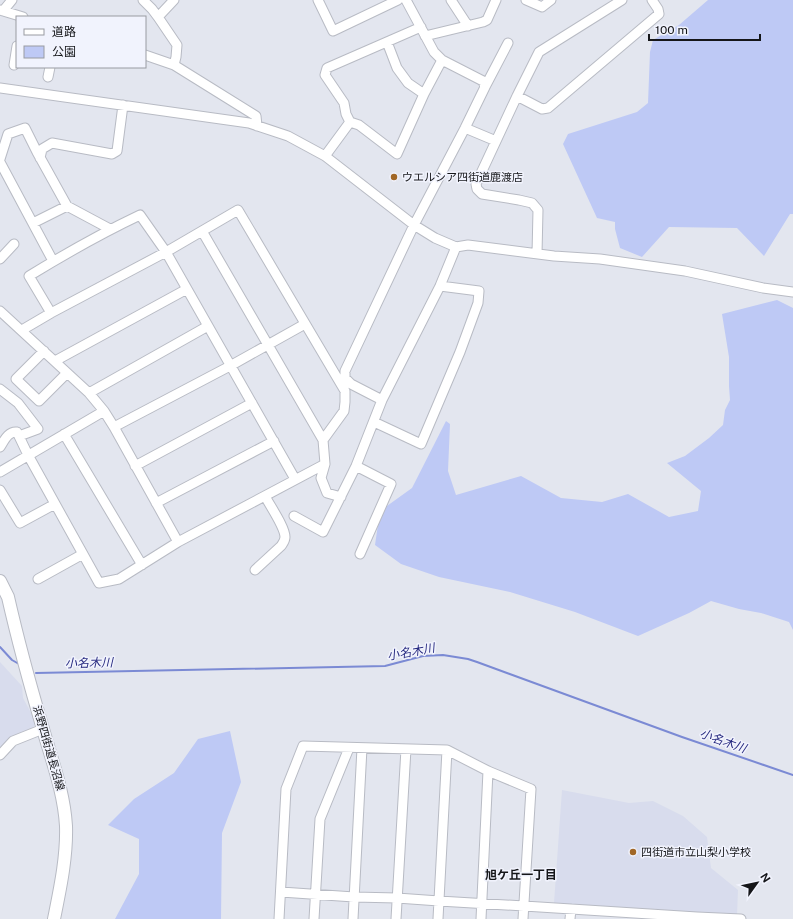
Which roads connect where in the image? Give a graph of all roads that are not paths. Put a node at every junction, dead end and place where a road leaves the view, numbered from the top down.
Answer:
1 (12, 0) edge
2 (143, 0) edge
3 (174, 0) edge
4 (318, 0) edge
5 (398, 0) edge
6 (406, 0) edge
7 (450, 0) edge
8 (496, 0) edge
9 (526, 0) edge
10 (551, 0) edge
11 (622, 0) edge
12 (652, 0) edge
13 (2, 10) edge
14 (19, 16) edge
15 (158, 17) junction
16 (468, 26) junction
17 (421, 27) junction
18 (425, 36) junction
19 (387, 42) junction
20 (508, 42) dead end
21 (16, 52) edge
22 (146, 56) edge
23 (442, 60) junction
24 (14, 65) dead end
25 (174, 65) junction
26 (50, 68) edge
27 (48, 77) dead end
28 (485, 87) junction
29 (0, 88) edge
30 (424, 94) junction
31 (517, 96) junction
32 (123, 105) junction
33 (350, 122) junction
34 (257, 126) junction
35 (465, 128) junction
36 (496, 141) junction
37 (325, 156) junction
38 (40, 158) junction
39 (0, 159) edge
40 (0, 162) edge
41 (68, 206) junction
42 (33, 223) junction
43 (414, 225) junction
44 (110, 229) junction
45 (202, 231) junction
46 (14, 244) dead end
47 (456, 247) junction
48 (166, 252) junction
49 (537, 254) junction
50 (0, 259) edge
51 (53, 262) junction
52 (440, 286) junction
53 (187, 289) junction
54 (793, 292) edge
55 (0, 311) edge
56 (50, 313) junction
57 (305, 324) junction
58 (208, 326) junction
59 (22, 330) junction
60 (268, 344) junction
61 (44, 351) junction
62 (55, 361) junction
63 (230, 366) junction
64 (67, 373) junction
65 (0, 389) edge
66 (89, 393) junction
67 (382, 400) junction
68 (252, 403) junction
69 (104, 411) junction
70 (374, 422) junction
71 (114, 427) junction
72 (64, 434) junction
73 (19, 436) junction
74 (323, 440) junction
75 (274, 441) junction
76 (0, 447) edge
77 (28, 455) junction
78 (325, 464) junction
79 (135, 466) junction
80 (356, 466) junction
81 (0, 472) edge
82 (296, 479) junction
83 (0, 490) edge
84 (265, 496) junction
85 (341, 497) junction
86 (156, 503) junction
87 (56, 504) junction
88 (294, 516) dead end
89 (178, 542) junction
90 (83, 554) junction
91 (360, 554) dead end
92 (142, 565) junction
93 (255, 570) dead end
94 (38, 578) dead end
95 (1, 583) edge
96 (43, 729) junction
97 (349, 748) junction
98 (362, 748) junction
99 (406, 749) junction
100 (447, 750) junction
101 (0, 755) edge
102 (488, 771) junction
103 (281, 892) junction
104 (315, 894) junction
105 (354, 897) junction
106 (397, 898) junction
107 (439, 902) junction
108 (482, 903) junction
109 (524, 906) junction
110 (571, 909) junction
111 (613, 915) edge
112 (651, 917) edge
113 (697, 918) edge
114 (54, 919) edge
115 (279, 919) edge
116 (314, 919) edge
117 (353, 919) edge
118 (396, 919) edge
119 (438, 919) edge
120 (481, 919) edge
121 (523, 919) edge
122 (570, 919) edge
123 (738, 919) edge
124 (742, 919) edge

1 - 13 street
2 - 15 street
3 - 15 street
4 - 5 street
6 - 17 street
7 - 16 street
8 - 16 street
9 - 10 street
11 - 31 street
12 - 31 street
13 - 14 street
15 - 25 street
16 - 18 street
17 - 18 street
17 - 19 street
18 - 23 street
19 - 30 street
19 - 33 street
20 - 28 street
21 - 24 street
22 - 25 street
23 - 28 street
23 - 30 street
25 - 34 street
26 - 27 street
28 - 35 street
29 - 32 street
30 - 33 street
31 - 36 street
32 - 34 street
32 - 38 street
33 - 37 street
34 - 37 street
35 - 36 street
35 - 43 street
36 - 49 street
37 - 43 street
38 - 39 street
38 - 41 street
40 - 42 street
41 - 42 street
41 - 44 street
42 - 51 street
43 - 47 street
43 - 67 street
44 - 48 street
44 - 51 street
45 - 48 street
45 - 57 street
45 - 60 street
46 - 50 street
47 - 49 street
47 - 52 street
48 - 53 street
48 - 56 street
49 - 54 street
51 - 56 street
52 - 67 street
52 - 70 street
53 - 58 street
53 - 62 street
55 - 59 street
56 - 59 street
57 - 60 street
57 - 74 street
58 - 63 street
58 - 66 street
59 - 61 street
60 - 63 street
60 - 74 street
61 - 62 street
61 - 64 street
62 - 64 street
63 - 68 street
63 - 71 street
64 - 66 street
65 - 73 street
66 - 69 street
67 - 70 street
68 - 75 street
68 - 79 street
69 - 71 street
69 - 72 street
70 - 80 street
71 - 79 street
72 - 77 street
72 - 92 street
73 - 76 street
73 - 77 street
74 - 78 street
75 - 82 street
75 - 86 street
77 - 81 street
77 - 87 street
78 - 82 street
78 - 85 street
79 - 86 street
80 - 85 street
80 - 91 street
82 - 84 street
83 - 87 street
84 - 89 street
84 - 93 street
85 - 88 street
86 - 89 street
87 - 90 street
89 - 92 street
90 - 92 street
90 - 94 street
95 - 96 main road, 浜野四街道長沼線
96 - 101 street
96 - 114 main road, 浜野四街道長沼線
97 - 98 street
97 - 103 street
97 - 104 street
98 - 99 street
98 - 105 street
99 - 100 street
99 - 106 street
100 - 102 street
100 - 107 street
102 - 108 street
102 - 109 street
103 - 104 street
103 - 115 street
104 - 105 street
104 - 116 street
105 - 106 street
105 - 117 street
106 - 107 street
106 - 118 street
107 - 108 street
107 - 119 street
108 - 109 street
108 - 120 street
109 - 110 street
109 - 121 street
110 - 111 street
110 - 122 street
111 - 112 street
112 - 113 street
113 - 123 street
123 - 124 street

